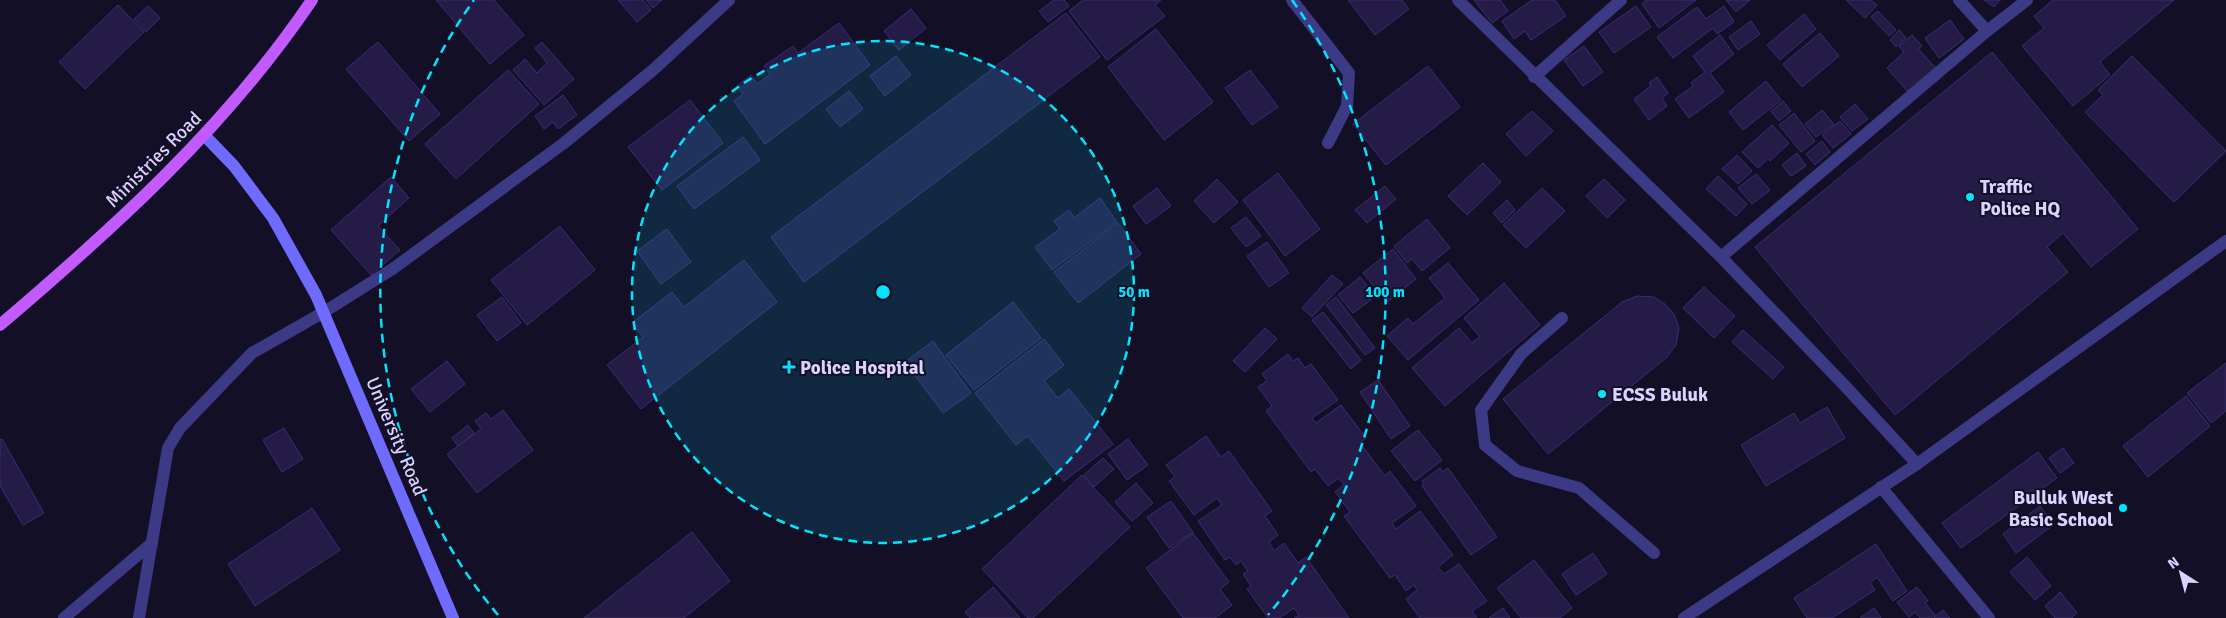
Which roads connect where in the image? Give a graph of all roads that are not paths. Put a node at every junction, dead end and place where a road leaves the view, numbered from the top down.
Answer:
1 (312, 0) edge
2 (729, 0) edge
3 (1292, 0) edge
4 (1458, 0) edge
5 (1622, 0) edge
6 (1959, 0) edge
7 (2027, 0) edge
8 (1987, 31) junction
9 (1534, 77) junction
10 (205, 136) junction
11 (1328, 143) dead end
12 (2226, 241) edge
13 (1721, 257) junction
14 (324, 312) junction
15 (1562, 318) dead end
16 (0, 325) edge
17 (1916, 464) junction
18 (1881, 487) junction
19 (152, 543) junction
20 (1654, 553) dead end
21 (64, 618) edge
22 (140, 618) edge
23 (453, 618) edge
24 (1684, 618) edge
25 (1989, 618) edge

1 - 10 main road, Ministries Road
2 - 14 street
3 - 11 street
4 - 9 street
5 - 9 street
6 - 8 street
7 - 8 street
8 - 13 street
9 - 13 street
10 - 14 main road, University Road
10 - 16 main road, Ministries Road
12 - 17 street
13 - 17 street
14 - 19 street
14 - 23 main road, University Road
15 - 20 street
17 - 18 street
18 - 24 street
18 - 25 street
19 - 21 street
19 - 22 street

